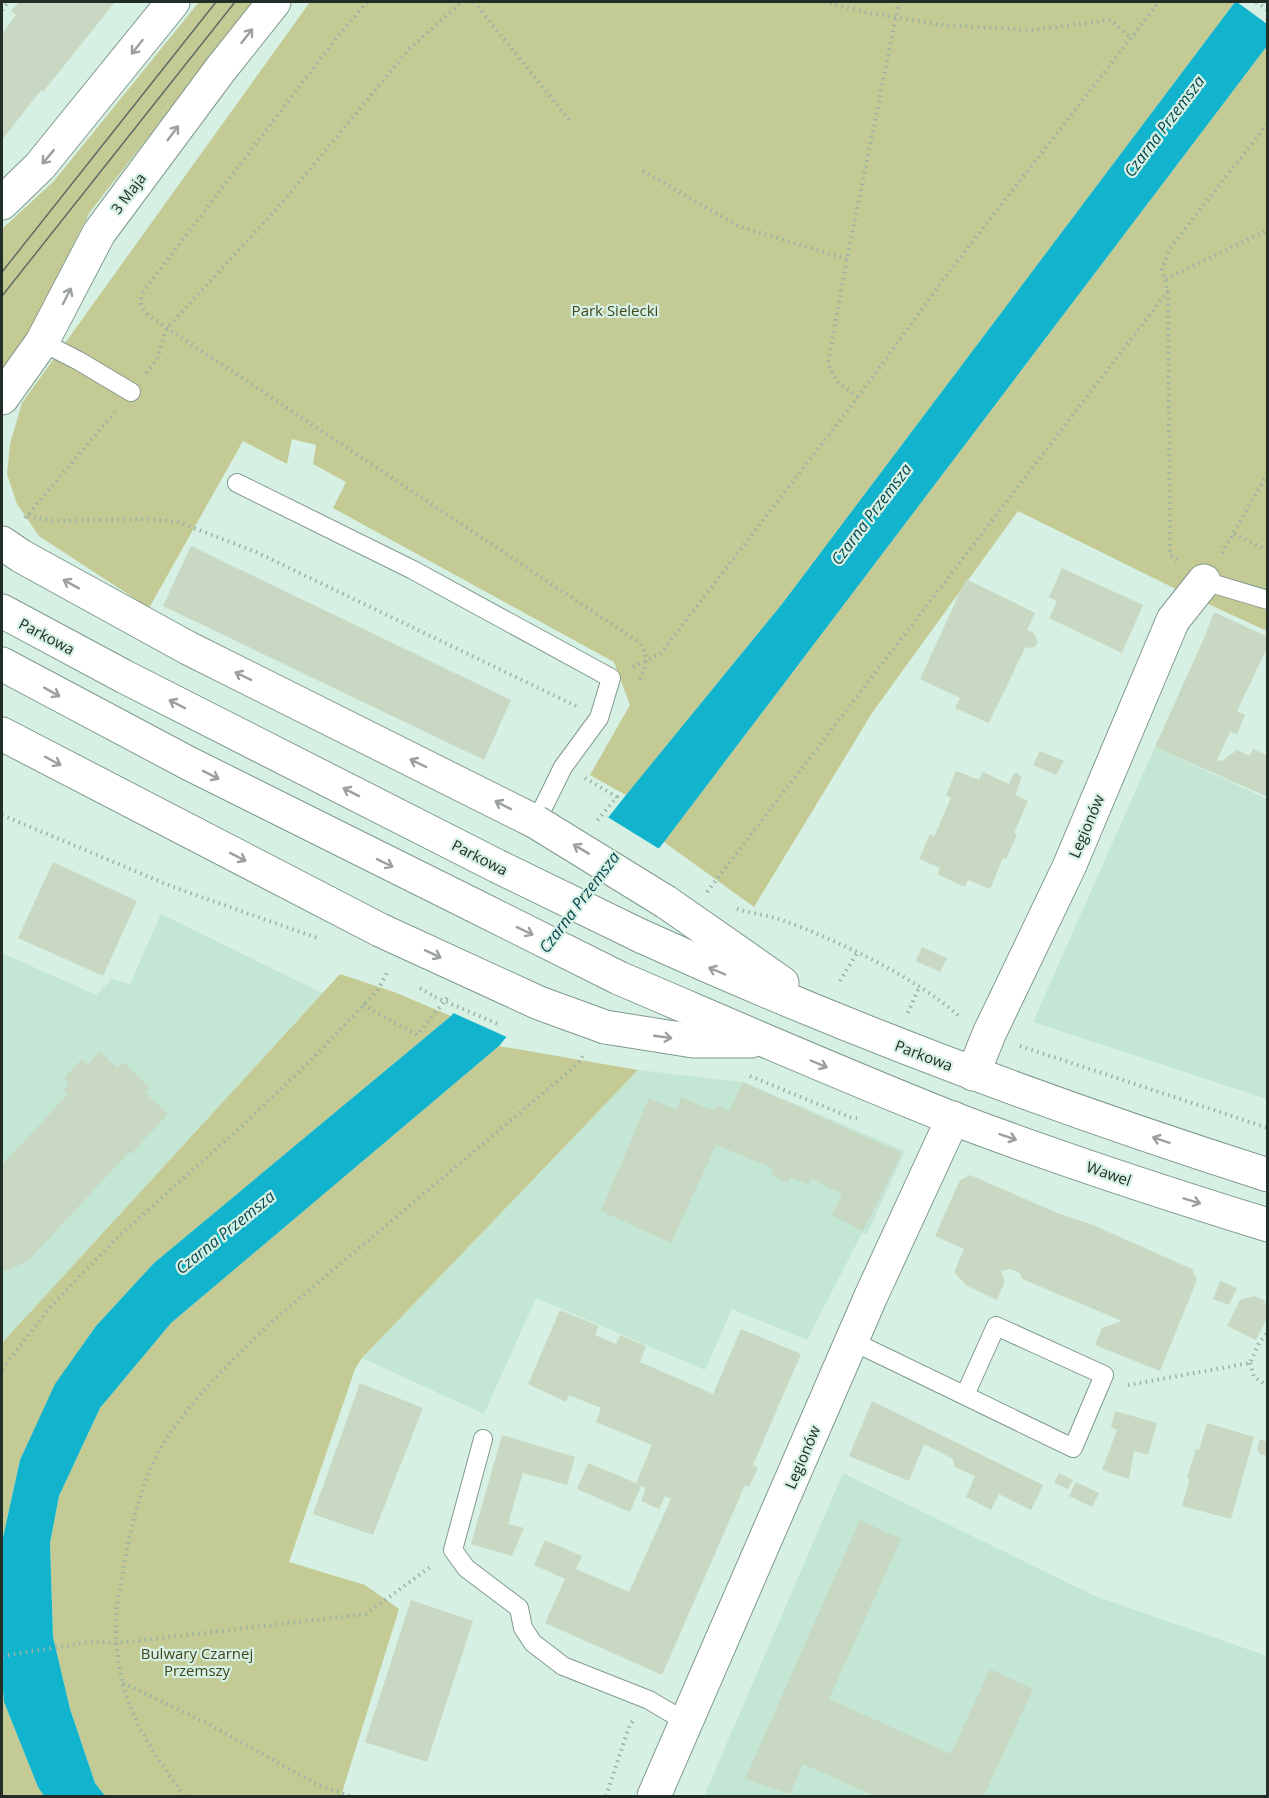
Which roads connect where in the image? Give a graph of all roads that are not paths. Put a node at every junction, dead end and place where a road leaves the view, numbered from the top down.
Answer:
1 (173, 2) edge
2 (274, 2) edge
3 (2, 203) edge
4 (42, 342) junction
5 (131, 392) road end
6 (2, 398) edge
7 (237, 483) dead end
8 (2, 542) edge
9 (1204, 581) joint
10 (1268, 600) edge
11 (2, 611) edge
12 (2, 664) edge
13 (2, 734) edge
14 (536, 822) junction
15 (830, 1017) junction
16 (765, 1041) junction
17 (973, 1074) junction
18 (952, 1118) junction
19 (1268, 1175) edge
20 (1268, 1224) edge
21 (852, 1341) junction
22 (965, 1395) junction
23 (483, 1439) dead end
24 (687, 1722) junction
25 (654, 1797) edge

1 -> 3 street
4 -> 2 street, 3 Maja
4 - 5 lane
4 - 6 street, 3 Maja
7 - 14 lane
14 -> 8 street
9 - 10 lane
9 - 17 street, Legionów
15 -> 11 street, Parkowa, bridge
12 -> 16 street, bridge
13 -> 16 street, bridge
15 -> 14 street, bridge
15 - 17 street, Parkowa
16 -> 18 street
19 -> 17 street
18 -> 20 street, Wawel
18 - 21 street, Legionów
21 - 22 lane
21 - 24 street, Legionów
22 - 22 lane
23 - 24 lane
24 - 25 street, Legionów

